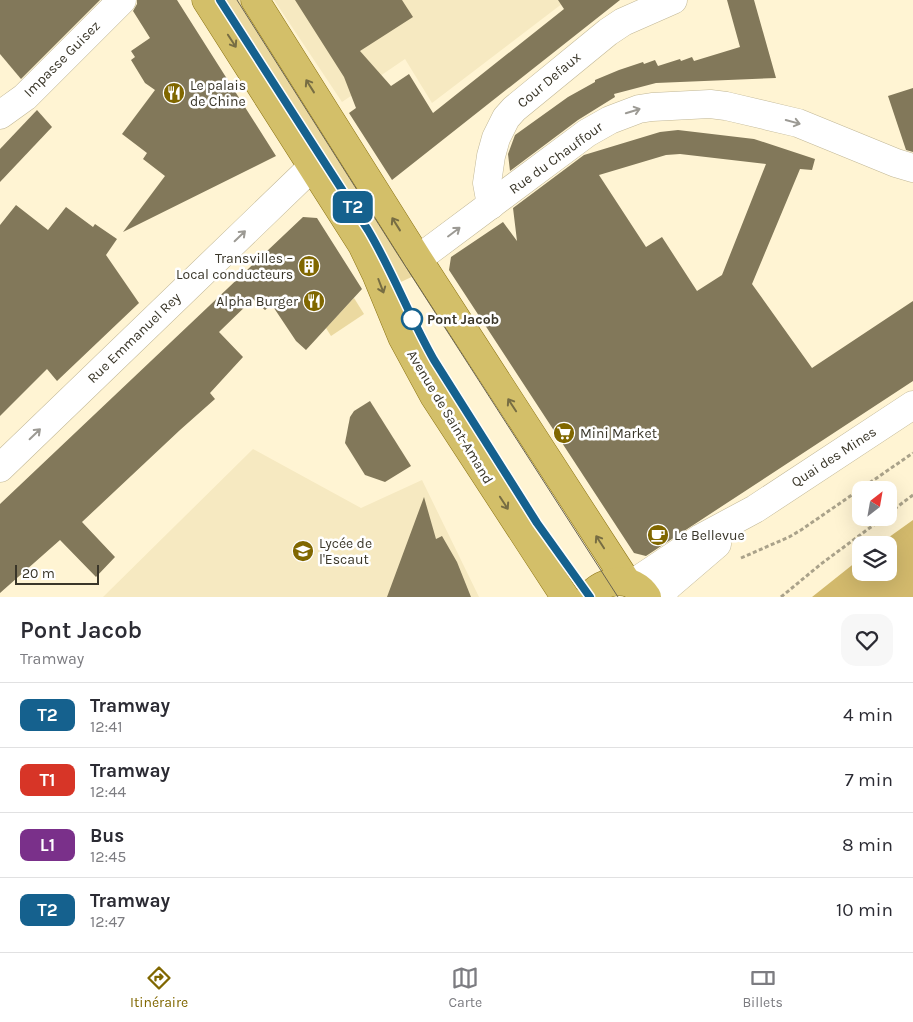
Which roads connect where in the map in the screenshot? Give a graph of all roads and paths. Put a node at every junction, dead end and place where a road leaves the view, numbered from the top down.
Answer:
1 (122, 0) edge
2 (206, 0) edge
3 (255, 0) edge
4 (673, 0) edge
5 (0, 115) edge
6 (312, 167) junction
7 (913, 168) edge
8 (491, 205) junction
9 (418, 259) junction
10 (913, 405) edge
11 (913, 453) edge
12 (0, 468) edge
13 (913, 495) edge
14 (898, 506) edge
15 (755, 509) junction
16 (872, 526) edge
17 (736, 561) dead end
18 (635, 588) edge
19 (565, 597) edge
20 (589, 597) edge
21 (660, 597) edge
22 (780, 597) edge

1 - 5 street, Impasse Guisez
2 -> 6 main road, Avenue de Saint-Amand
9 -> 3 main road
4 - 8 street, Cour Defaux
12 -> 6 street, Rue Emmanuel Rey
6 -> 19 main road, Avenue de Saint-Amand
8 -> 7 street, Rue du Chauffour
9 -> 8 street, Rue du Chauffour
18 -> 9 main road
10 - 15 street, Quai des Mines
11 - 17 path
13 - 14 path
15 - 18 street, Quai des Mines
15 - 21 street, Quai des Mines
16 - 22 path
18 - 20 main road

